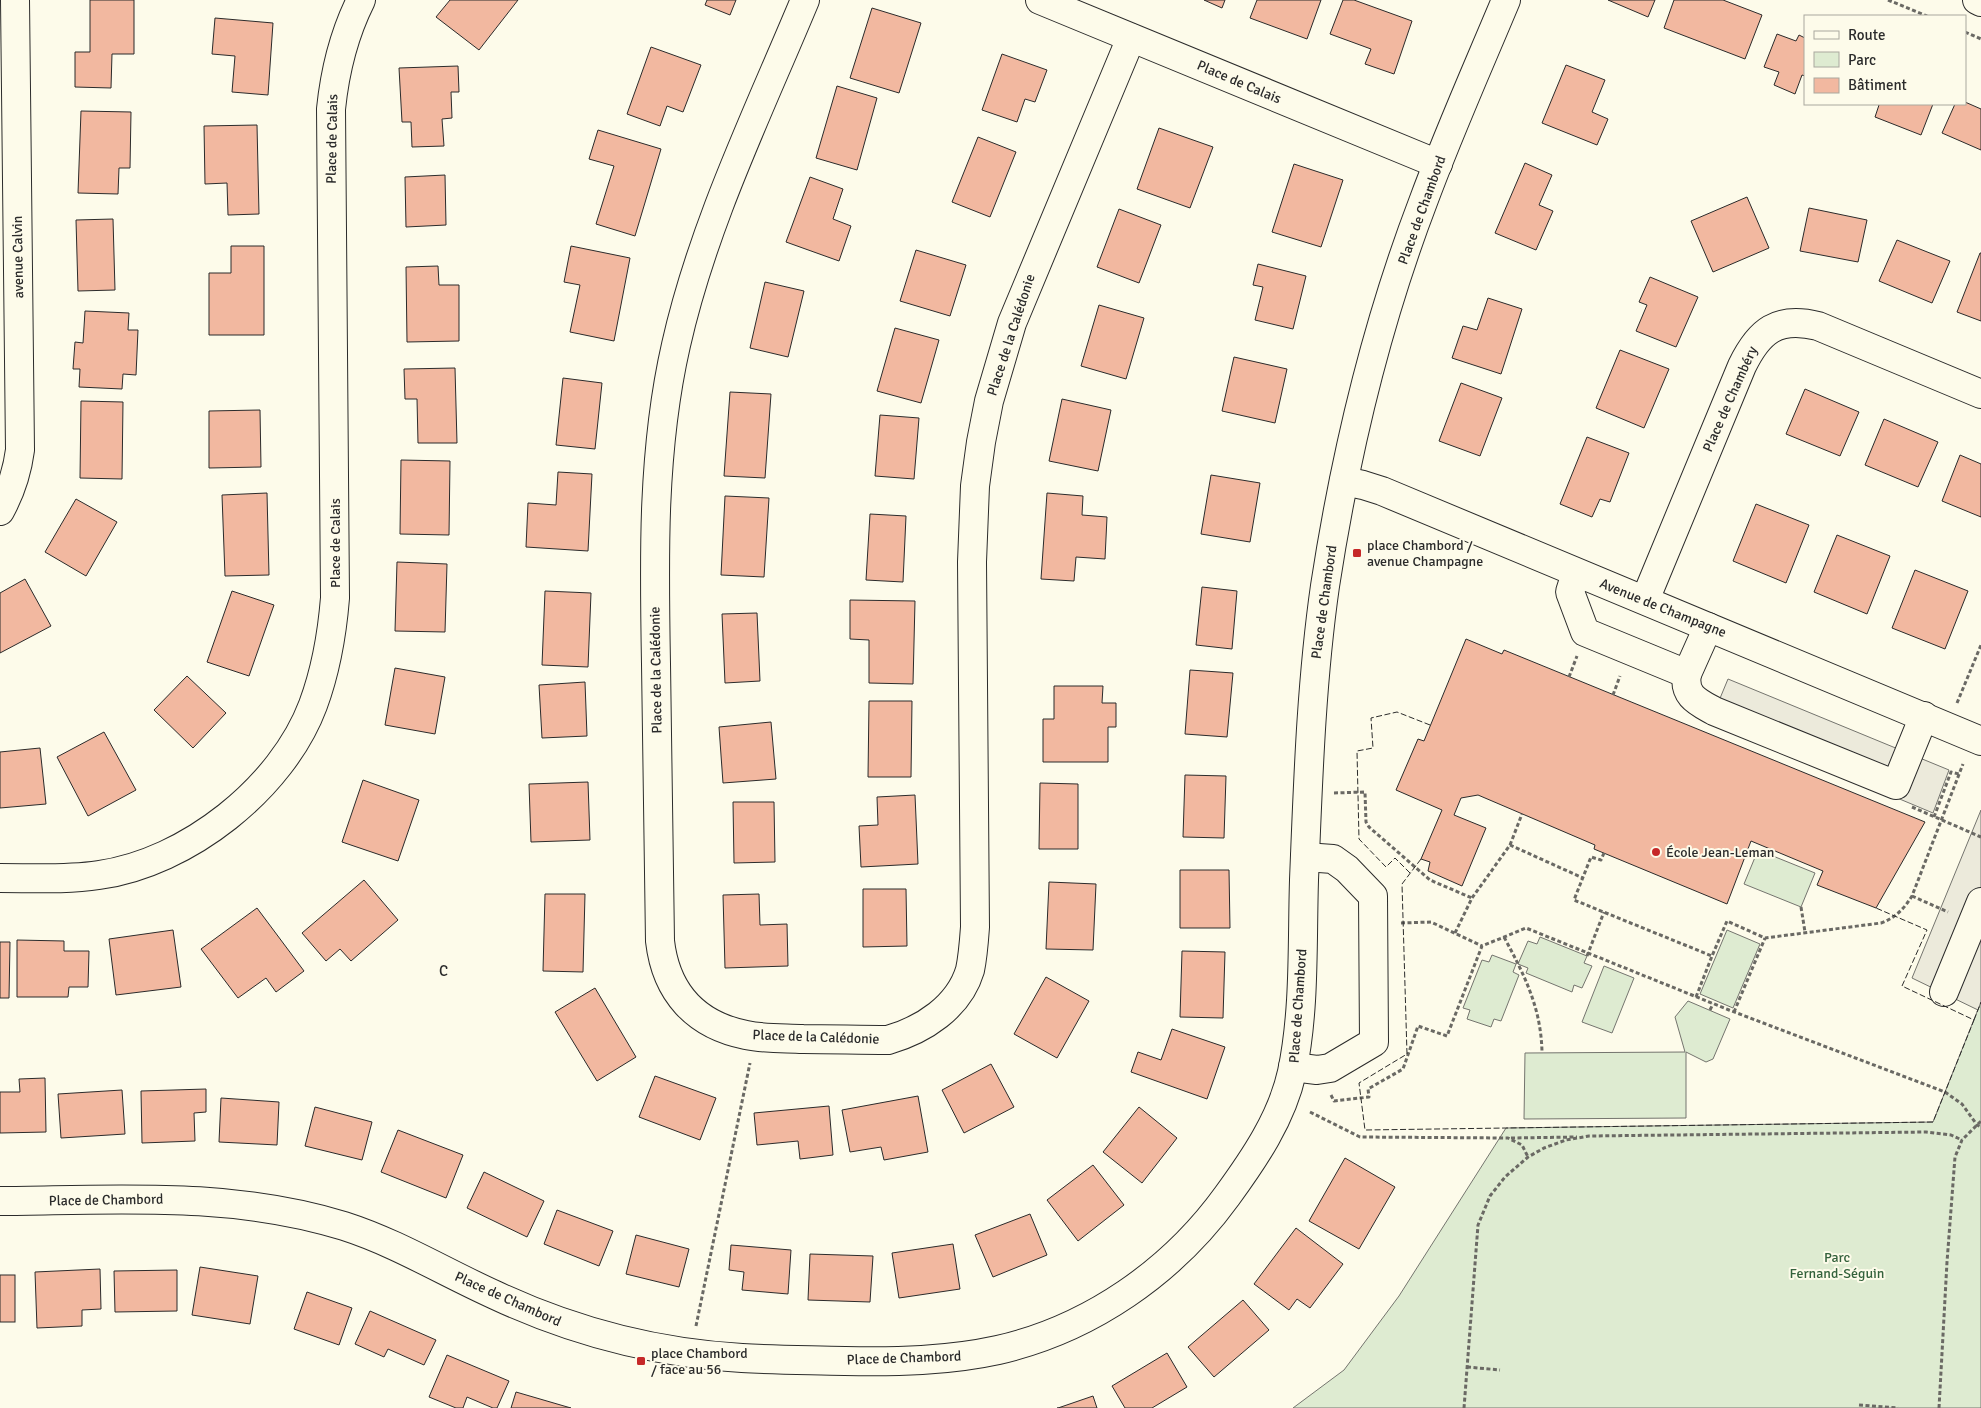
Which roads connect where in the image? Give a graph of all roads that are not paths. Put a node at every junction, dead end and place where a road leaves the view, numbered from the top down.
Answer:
1 (15, 0) edge
2 (362, 0) edge
3 (805, 0) edge
4 (1040, 0) edge
5 (1506, 0) edge
6 (1977, 0) edge
7 (1981, 2) edge
8 (1131, 38) junction
9 (1438, 164) junction
10 (1981, 394) edge
11 (1344, 481) junction
12 (0, 510) edge
13 (1576, 573) junction
14 (1645, 600) junction
15 (1708, 627) junction
16 (1687, 674) junction
17 (1924, 716) junction
18 (1973, 751) edge
19 (1305, 857) junction
20 (0, 878) edge
21 (1981, 902) edge
22 (1944, 992) dead end
23 (1293, 1067) junction
24 (0, 1201) edge

1 - 12 street, avenue Calvin
2 - 20 street, Place de Calais
3 - 8 street, Place de la Calédonie
4 - 8 street, Place de Calais
5 - 9 street, Place de Chambord
6 - 7 street
8 - 9 street, Place de Calais
9 - 11 street, Place de Chambord
10 - 14 street, Place de Chambéry
11 - 13 street, Avenue de Champagne
11 - 19 street, Place de Chambord
13 - 14 street, Avenue de Champagne
13 - 16 street
14 - 15 street, Avenue de Champagne
15 - 16 street
15 - 17 street, Avenue de Champagne
16 - 17 street
17 - 18 street, Avenue de Champagne
19 - 23 street, Place de Chambord
19 - 23 street
21 - 22 street
23 - 24 street, Place de Chambord

